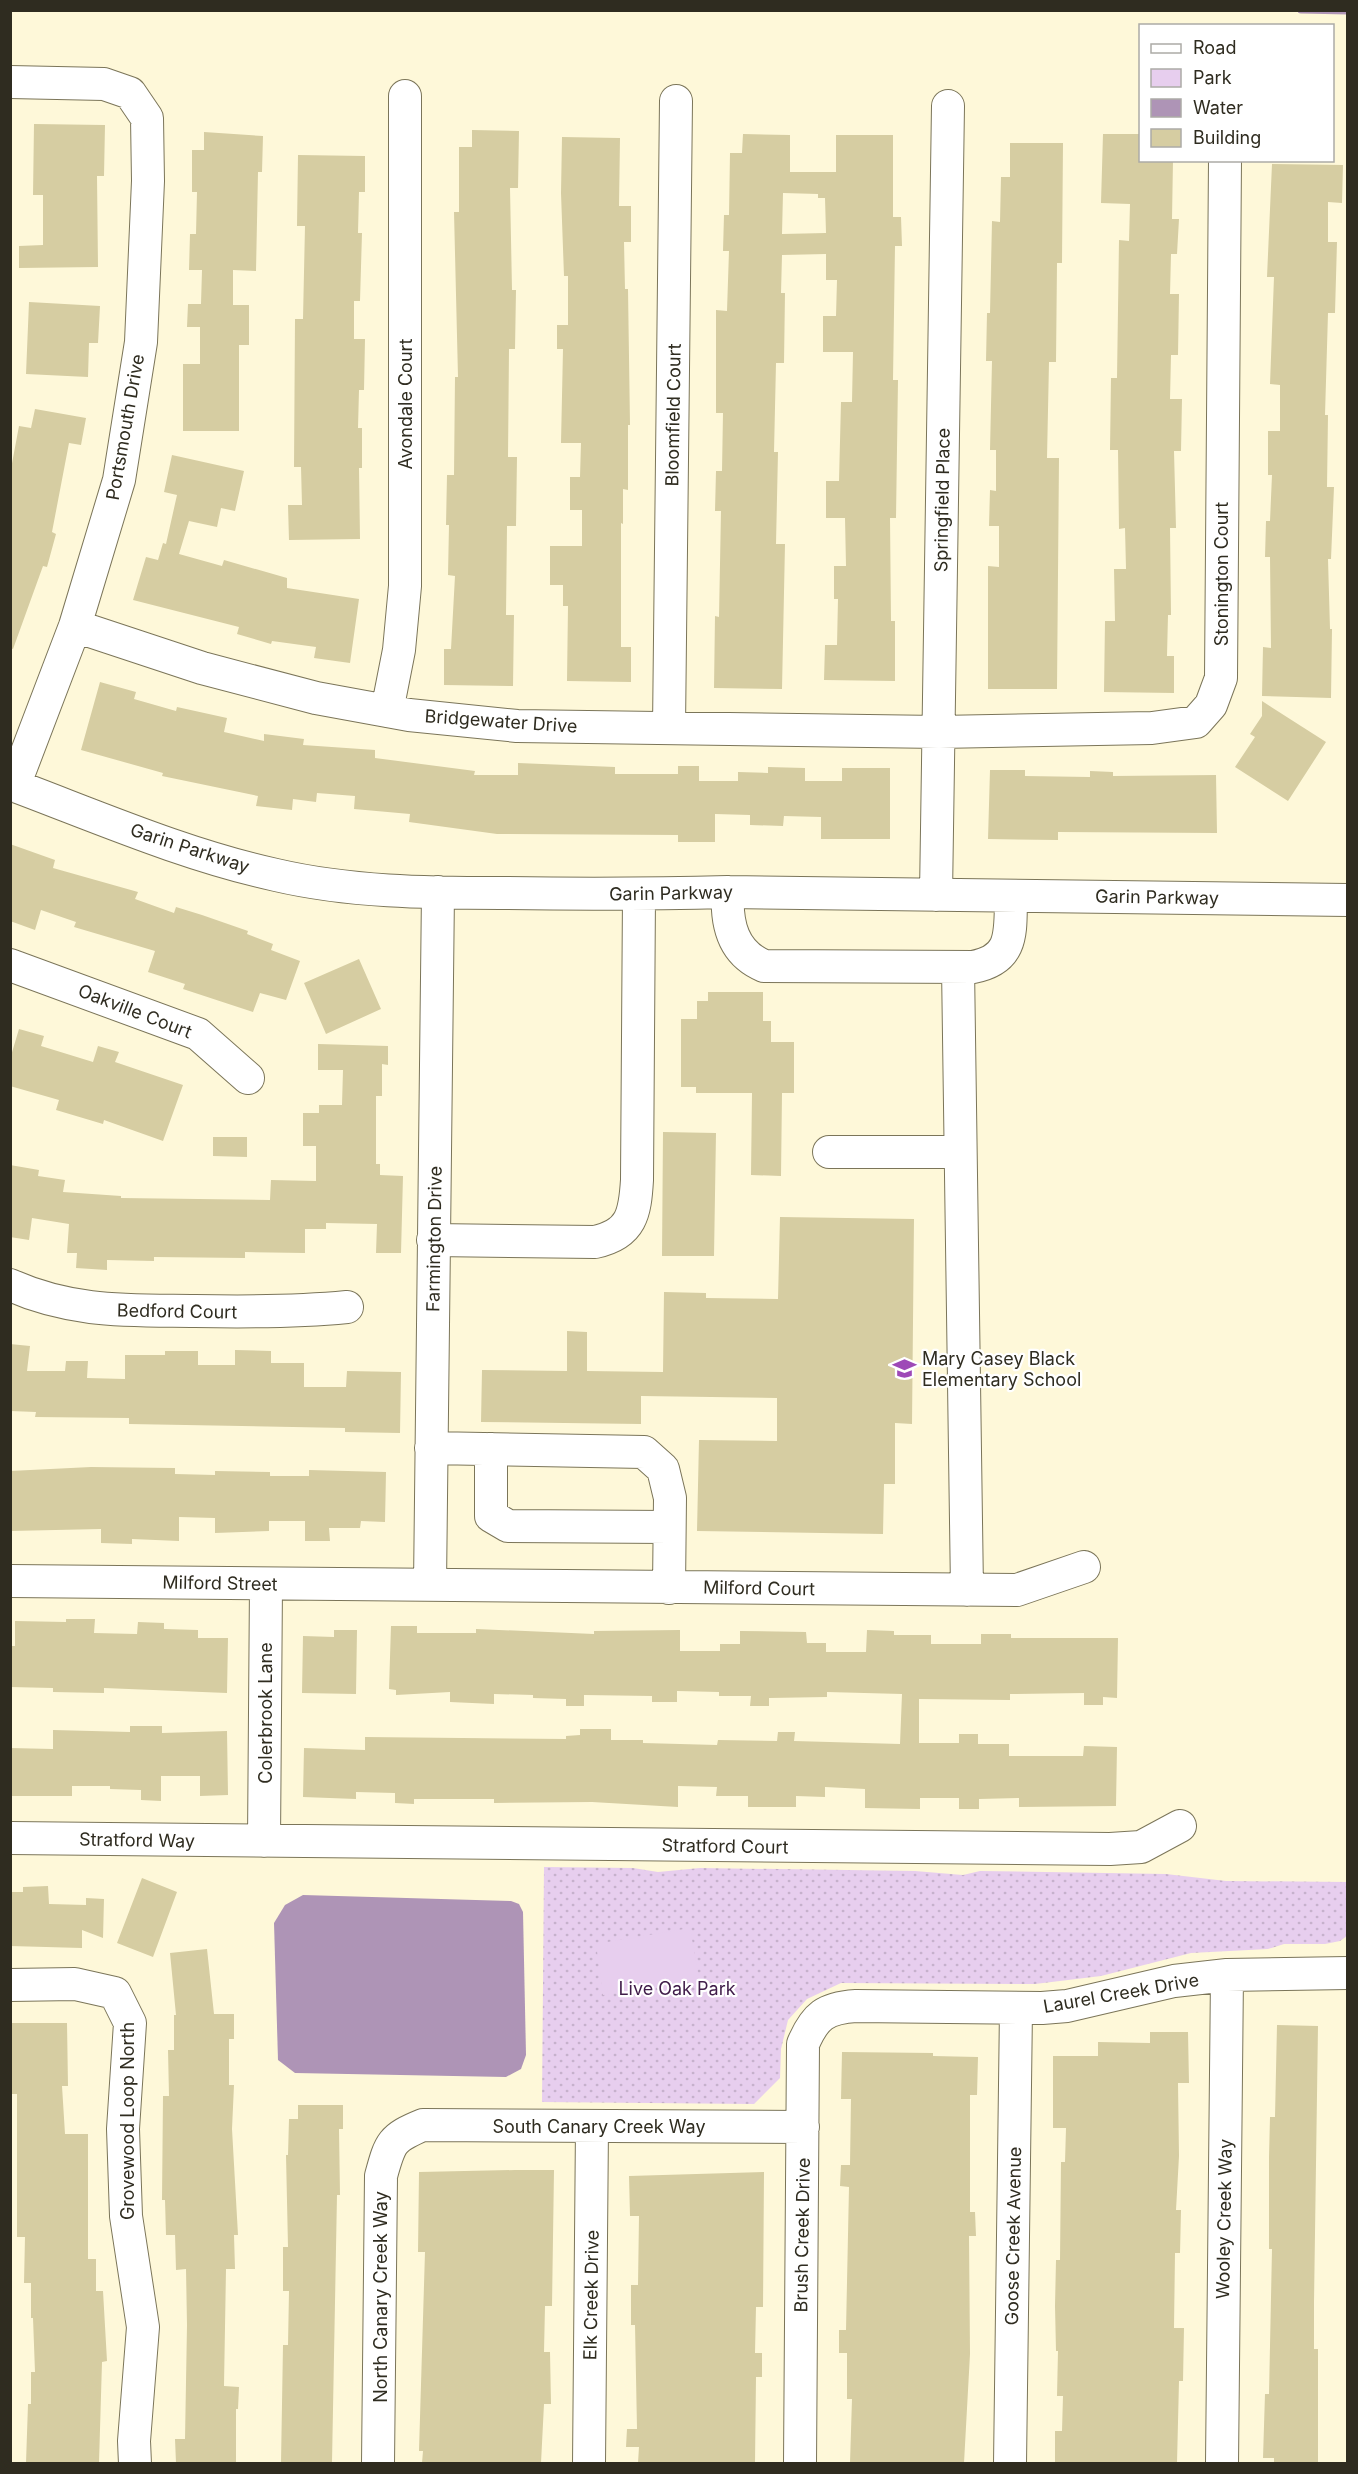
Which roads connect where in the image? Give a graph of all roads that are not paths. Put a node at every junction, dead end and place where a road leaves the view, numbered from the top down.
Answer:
1 (10, 82) edge
2 (405, 96) dead end
3 (676, 101) dead end
4 (948, 106) dead end
5 (1225, 162) edge
6 (75, 626) junction
7 (387, 711) junction
8 (669, 728) junction
9 (939, 732) junction
10 (12, 785) edge
11 (438, 892) junction
12 (728, 892) junction
13 (639, 895) junction
14 (936, 895) junction
15 (1011, 896) junction
16 (1347, 900) edge
17 (10, 965) edge
18 (958, 966) junction
19 (248, 1078) dead end
20 (829, 1152) dead end
21 (959, 1152) junction
22 (433, 1240) junction
23 (10, 1285) edge
24 (347, 1306) dead end
25 (431, 1448) junction
26 (490, 1449) junction
27 (669, 1527) junction
28 (1084, 1567) dead end
29 (10, 1581) edge
30 (266, 1584) junction
31 (430, 1585) junction
32 (669, 1587) junction
33 (967, 1590) junction
34 (1180, 1826) dead end
35 (10, 1838) edge
36 (264, 1841) junction
37 (1347, 1973) edge
38 (1227, 1975) junction
39 (10, 1985) edge
40 (1016, 2009) junction
41 (823, 2013) joint
42 (592, 2126) junction
43 (803, 2127) junction
44 (398, 2135) joint
45 (135, 2463) edge
46 (378, 2463) edge
47 (589, 2463) edge
48 (800, 2463) edge
49 (1011, 2463) edge
50 (1222, 2463) edge

1 - 6 street, Portsmouth Drive
2 - 7 street, Avondale Court
3 - 8 street, Bloomfield Court
4 - 9 street, Springfield Place
5 - 9 street, Stonington Court
6 - 7 street, Bridgewater Drive
6 - 10 street, Portsmouth Drive
7 - 8 street, Bridgewater Drive
8 - 9 street, Bridgewater Drive
9 - 14 street, Springfield Place
10 - 11 street, Garin Parkway
11 - 13 street, Garin Parkway
11 - 22 street, Farmington Drive
12 - 13 street, Garin Parkway
12 - 14 street, Garin Parkway
12 - 18 street
13 - 22 street
14 - 15 street, Garin Parkway
15 - 16 street, Garin Parkway
15 - 18 street
17 - 19 street, Oakville Court
18 - 21 street
20 - 21 street
21 - 33 street
22 - 25 street, Farmington Drive
23 - 24 street, Bedford Court
25 - 26 street
25 - 31 street, Farmington Drive
26 - 27 street
26 - 27 street
27 - 32 street
28 - 33 street, Milford Court
29 - 30 street, Milford Street
30 - 31 street, Milford Street
30 - 36 street, Colerbrook Lane
31 - 32 street, Milford Court
32 - 33 street, Milford Court
34 - 36 street, Stratford Court
35 - 36 street, Stratford Way
37 - 38 street, Laurel Creek Drive
38 - 40 street, Laurel Creek Drive
38 - 50 street, Wooley Creek Way
39 - 45 street, Grovewood Loop North
40 - 41 street, Laurel Creek Drive
40 - 49 street, Goose Creek Avenue
41 - 43 street, Brush Creek Drive
42 - 43 street, South Canary Creek Way
42 - 44 street, South Canary Creek Way
42 - 47 street, Elk Creek Drive
43 - 48 street, Brush Creek Drive
44 - 46 street, North Canary Creek Way

